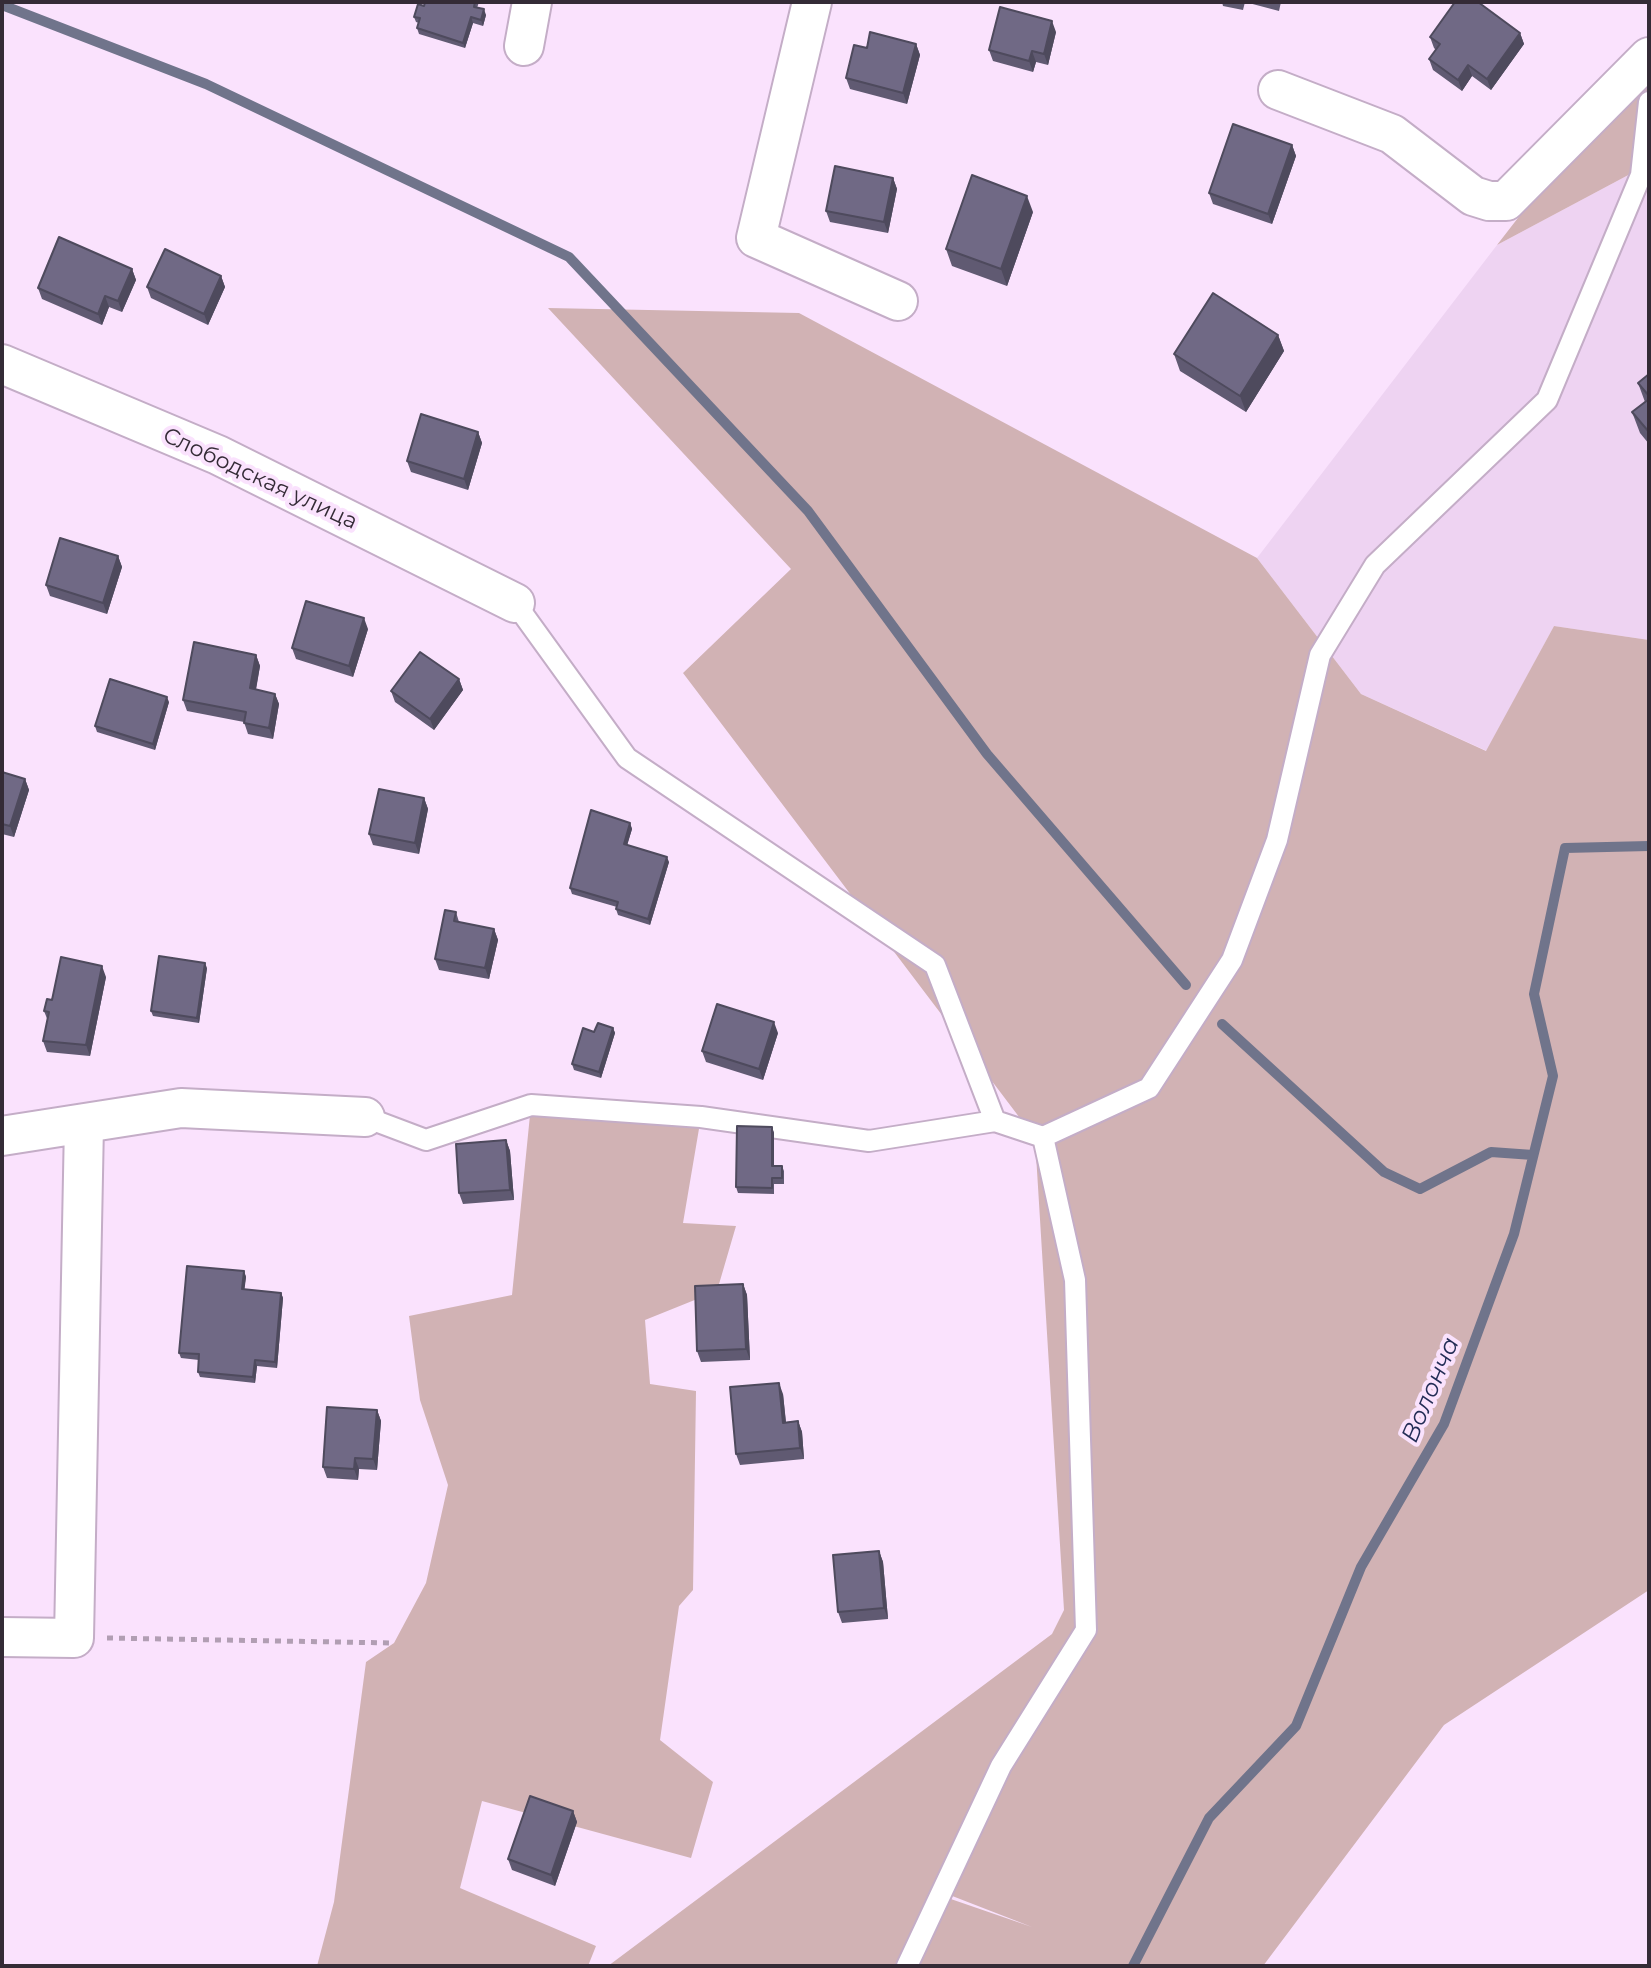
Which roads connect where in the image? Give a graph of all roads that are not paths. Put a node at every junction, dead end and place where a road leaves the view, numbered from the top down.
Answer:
1 (532, 2) edge
2 (812, 2) edge
3 (524, 46) dead end
4 (1649, 57) edge
5 (1278, 90) dead end
6 (1649, 102) edge
7 (898, 301) dead end
8 (2, 364) edge
9 (515, 603) joint
10 (365, 1117) joint
11 (995, 1121) junction
12 (84, 1124) junction
13 (2, 1136) edge
14 (1043, 1137) junction
15 (2, 1637) edge
16 (907, 1966) edge

1 - 3 street
2 - 7 street
4 - 5 street
6 - 14 lane
8 - 9 street, Слободская улица
9 - 11 lane
10 - 11 lane
10 - 12 street
11 - 14 lane
12 - 13 street
12 - 15 street
14 - 16 lane

